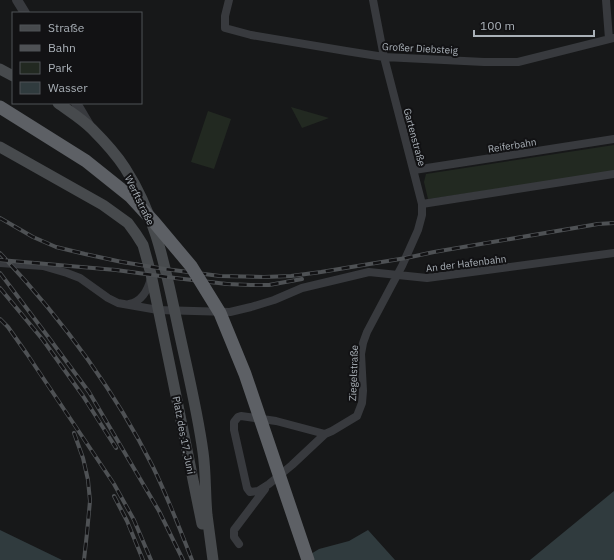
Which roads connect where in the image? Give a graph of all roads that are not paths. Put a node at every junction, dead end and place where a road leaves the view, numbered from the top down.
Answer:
1 (17, 0) edge
2 (229, 0) edge
3 (373, 0) edge
4 (606, 0) edge
5 (24, 12) edge
6 (611, 39) edge
7 (384, 57) junction
8 (0, 69) edge
9 (12, 75) edge
10 (59, 104) edge
11 (77, 104) edge
12 (0, 107) edge
13 (91, 128) junction
14 (614, 139) edge
15 (0, 147) edge
16 (414, 170) junction
17 (614, 174) edge
18 (422, 204) junction
19 (614, 253) edge
20 (0, 263) edge
21 (397, 275) junction
22 (151, 277) junction
23 (118, 303) junction
24 (158, 310) junction
25 (175, 311) junction
26 (325, 434) junction
27 (269, 484) junction
28 (239, 544) dead end
29 (212, 560) edge
30 (308, 560) edge

1 - 5 street
2 - 7 street, Großer Diebsteig
3 - 7 street, Gartenstraße
4 - 6 street
6 - 7 street, Großer Diebsteig
7 - 16 street, Gartenstraße
8 - 9 main road
10 - 13 main road
11 - 13 street, Werftstraße
12 - 30 highway, bridge
13 - 25 main road, Werftstraße
14 - 16 street, Reiferbahn
15 - 22 main road
16 - 18 street, Gartenstraße
17 - 18 street
18 - 21 street, Gartenstraße
19 - 21 street, An der Hafenbahn
20 - 23 street
21 - 25 street, An der Hafenbahn
21 - 26 street, Ziegelstraße
22 - 23 street
22 - 24 main road
23 - 24 street, An der Hafenbahn
24 - 25 street, An der Hafenbahn
24 - 29 main road, Platz des 17. Juni
25 - 29 main road, Platz des 17. Juni
26 - 27 street, Ziegelstraße
26 - 27 street, Ziegelstraße
27 - 28 street, Ziegelstraße

